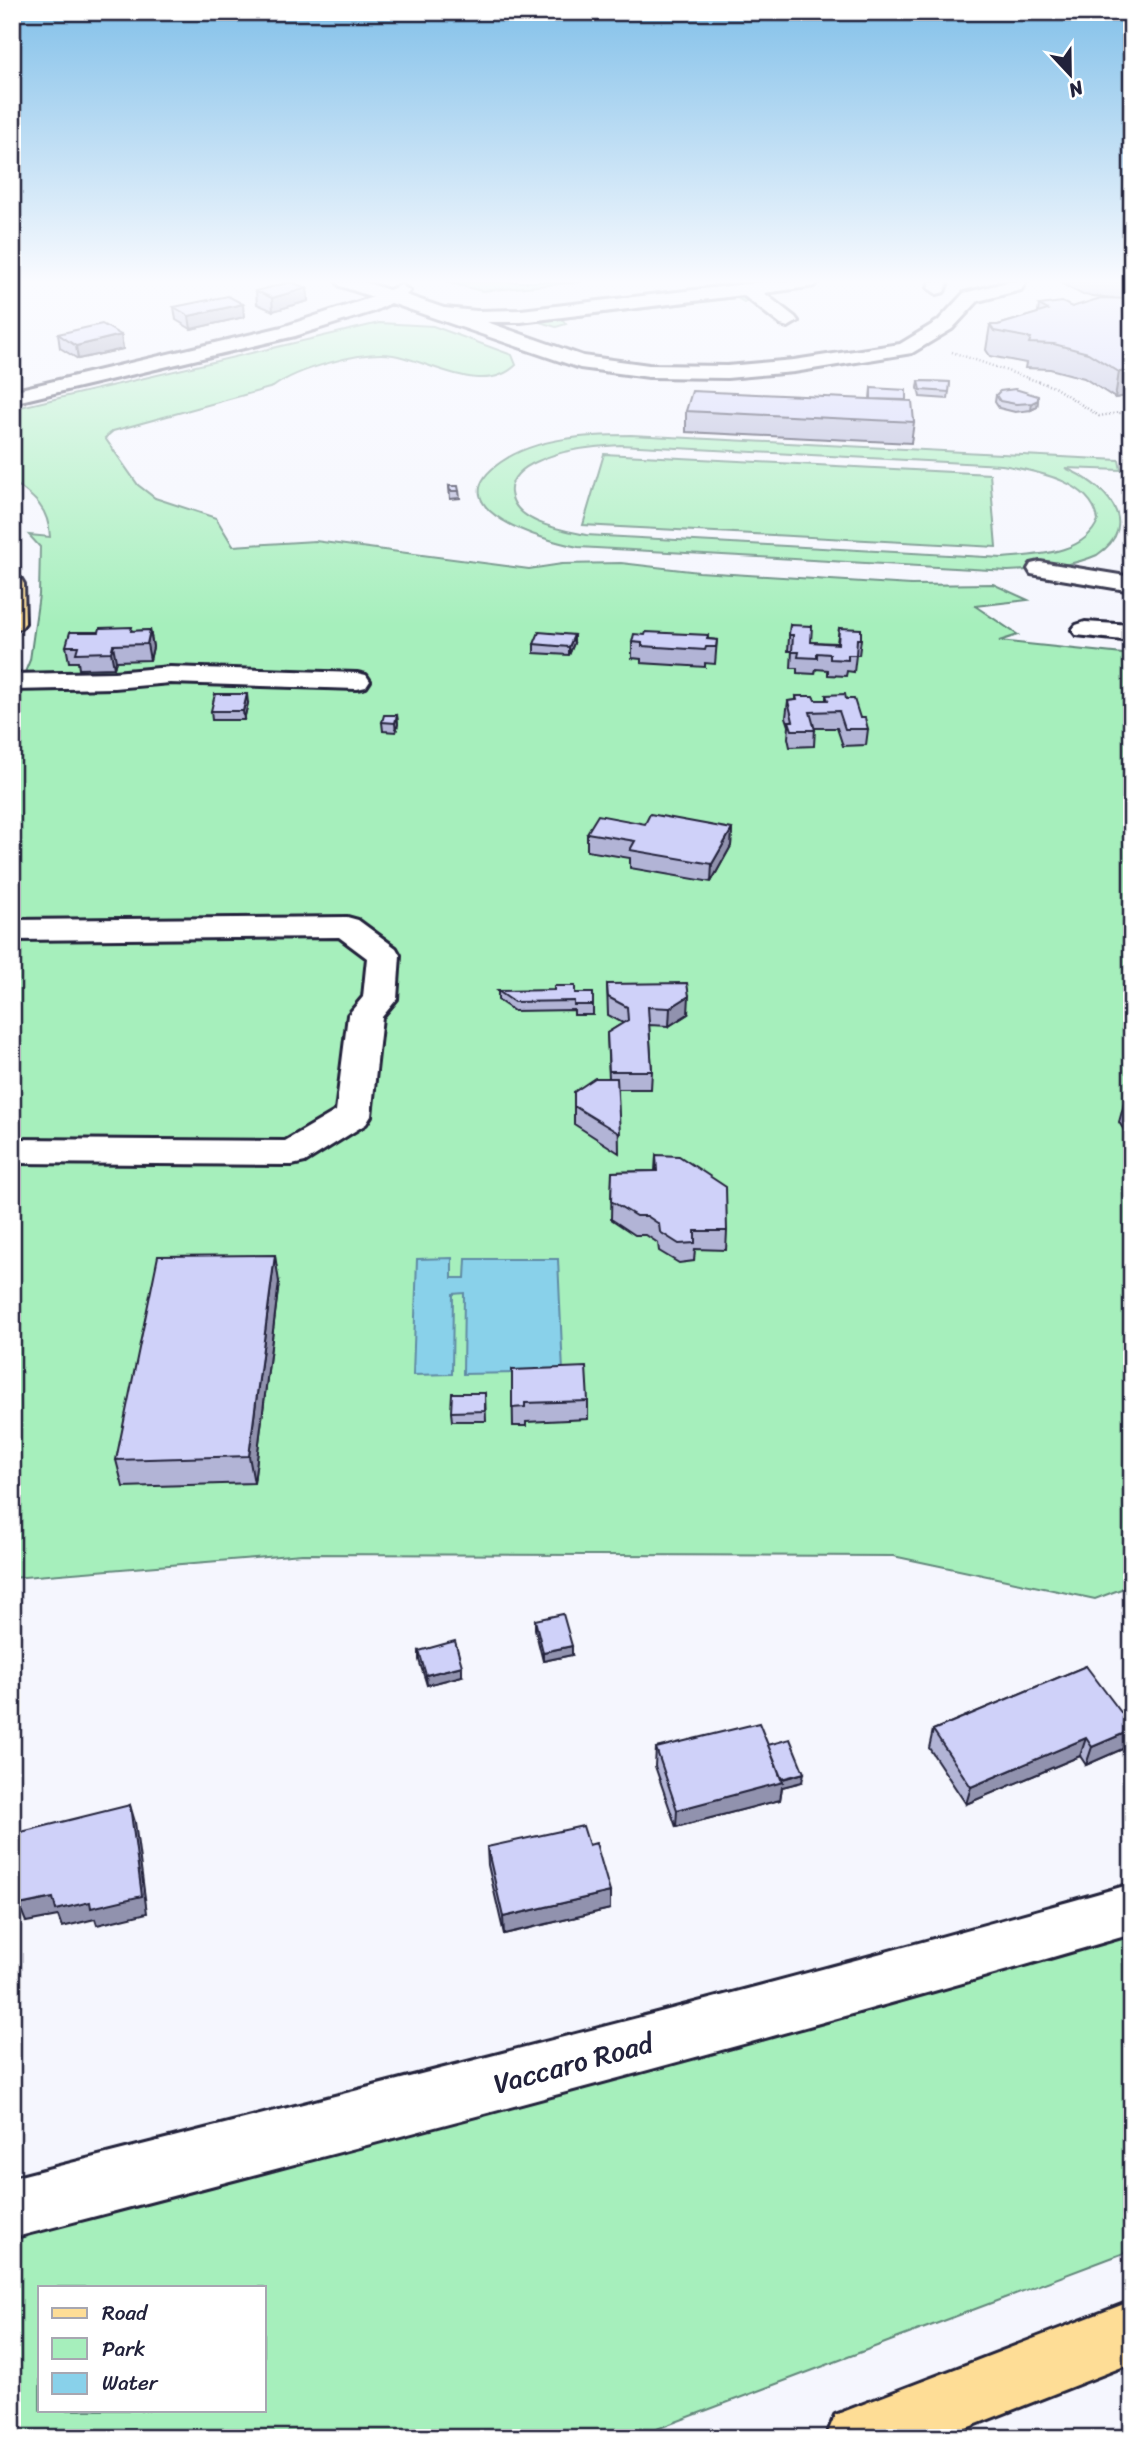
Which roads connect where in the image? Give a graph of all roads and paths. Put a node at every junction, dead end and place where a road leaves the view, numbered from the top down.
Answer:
1 (1068, 396) edge
2 (1132, 411) edge
3 (1040, 569) dead end
4 (12, 584) edge
5 (1132, 584) edge
6 (12, 623) edge
7 (1085, 630) dead end
8 (1132, 633) edge
9 (357, 681) dead end
10 (12, 682) edge
11 (12, 930) edge
12 (12, 1151) edge
13 (1132, 1909) edge
14 (12, 2208) edge
15 (1132, 2332) edge
16 (858, 2438) edge

1 - 2 path
3 - 5 street
4 - 6 main road
7 - 8 street
9 - 10 street
11 - 12 street
13 - 14 street, Vaccaro Road
15 - 16 main road

